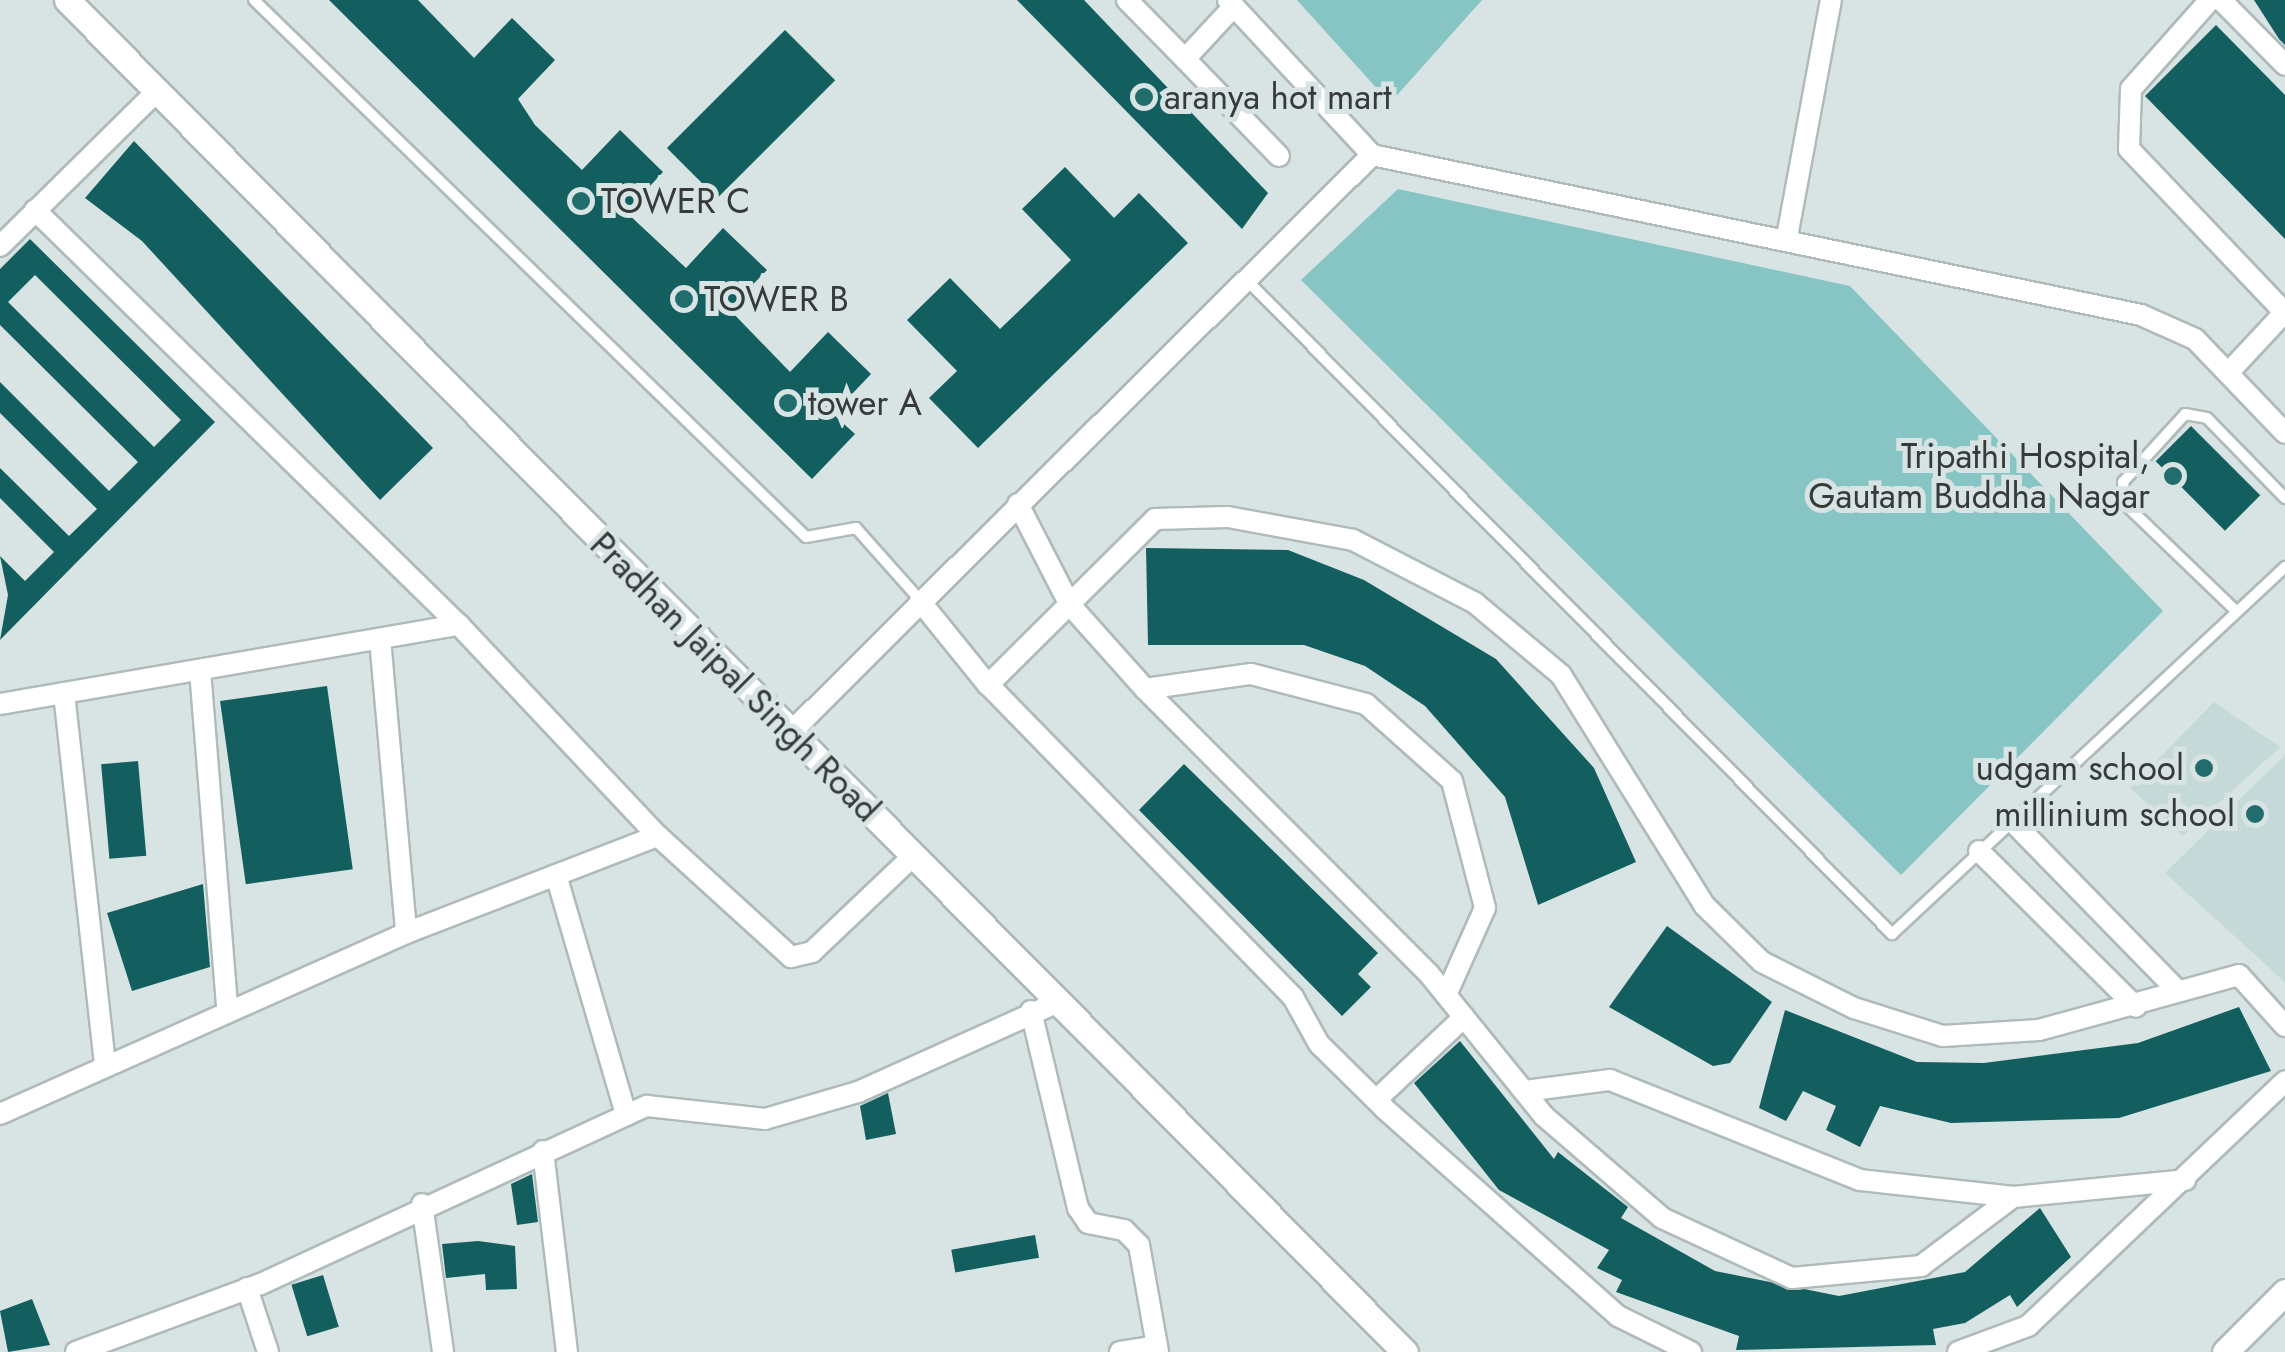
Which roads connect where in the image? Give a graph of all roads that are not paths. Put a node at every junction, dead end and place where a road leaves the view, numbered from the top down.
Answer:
1 (67, 0) edge
2 (254, 0) edge
3 (1127, 0) edge
4 (1831, 0) edge
5 (2210, 0) edge
6 (2221, 0) edge
7 (1231, 3) edge
8 (1186, 59) junction
9 (2285, 64) edge
10 (155, 93) junction
11 (1372, 155) junction
12 (1279, 156) dead end
13 (35, 210) junction
14 (1787, 237) junction
15 (0, 246) edge
16 (1245, 278) junction
17 (2285, 313) edge
18 (2229, 372) junction
19 (2285, 433) edge
20 (2285, 498) edge
21 (1018, 504) junction
22 (2285, 567) edge
23 (920, 601) junction
24 (1070, 605) junction
25 (2236, 612) junction
26 (459, 625) junction
27 (380, 639) junction
28 (200, 670) junction
29 (988, 686) junction
30 (1145, 689) junction
31 (64, 693) junction
32 (0, 704) edge
33 (790, 732) junction
34 (2010, 819) junction
35 (658, 836) junction
36 (1978, 851) junction
37 (913, 856) junction
38 (556, 875) junction
39 (406, 934) junction
40 (2177, 990) junction
41 (1446, 995) junction
42 (1058, 1002) junction
43 (2136, 1007) junction
44 (227, 1009) junction
45 (1032, 1011) junction
46 (1464, 1017) junction
47 (2285, 1026) edge
48 (104, 1064) junction
49 (2285, 1081) edge
50 (1524, 1092) junction
51 (1376, 1100) junction
52 (0, 1114) edge
53 (626, 1115) junction
54 (543, 1151) junction
55 (2186, 1180) junction
56 (2013, 1198) junction
57 (422, 1204) junction
58 (247, 1288) junction
59 (2285, 1292) edge
60 (116, 1342) edge
61 (1157, 1349) edge
62 (76, 1352) edge
63 (268, 1352) edge
64 (444, 1352) edge
65 (567, 1352) edge
66 (1120, 1352) edge
67 (1405, 1352) edge
68 (1690, 1352) edge
69 (1958, 1352) edge
70 (2224, 1352) edge

1 - 10 street, Pradhan Jaipal Singh Road
2 - 23 lane
3 - 8 street
4 - 14 street
5 - 17 street
6 - 9 street
7 - 8 street
7 - 11 street
8 - 12 street
10 - 13 street
10 - 33 street, Pradhan Jaipal Singh Road
11 - 14 street
11 - 16 street
13 - 15 street
13 - 26 street
14 - 18 street
16 - 21 street
16 - 36 lane
17 - 18 street
18 - 19 street
20 - 25 lane
21 - 23 street
21 - 24 street
22 - 25 lane
23 - 29 street
23 - 33 street
24 - 29 street
24 - 30 street
24 - 43 street
25 - 34 lane
26 - 27 street
26 - 35 street
27 - 28 street
27 - 39 street
28 - 31 street
28 - 44 street
29 - 51 street
30 - 41 street
30 - 41 street
31 - 32 street
31 - 48 street
33 - 37 street, Pradhan Jaipal Singh Road
34 - 36 lane
34 - 40 street
35 - 37 street
35 - 38 street
36 - 43 street
37 - 42 street, Pradhan Jaipal Singh Road
38 - 39 street
38 - 53 street
39 - 44 street
40 - 43 street
40 - 47 street
41 - 46 street
42 - 45 street
42 - 67 street, Pradhan Jaipal Singh Road
44 - 48 street
45 - 53 street
45 - 61 street
46 - 50 street
46 - 51 street
48 - 52 street
49 - 55 street
50 - 56 street
50 - 56 street
51 - 68 street
53 - 54 street
54 - 57 street
54 - 65 street
55 - 56 street
55 - 69 street
57 - 58 street
57 - 64 street
58 - 60 street
58 - 63 street
59 - 70 street
60 - 62 street
61 - 66 street

